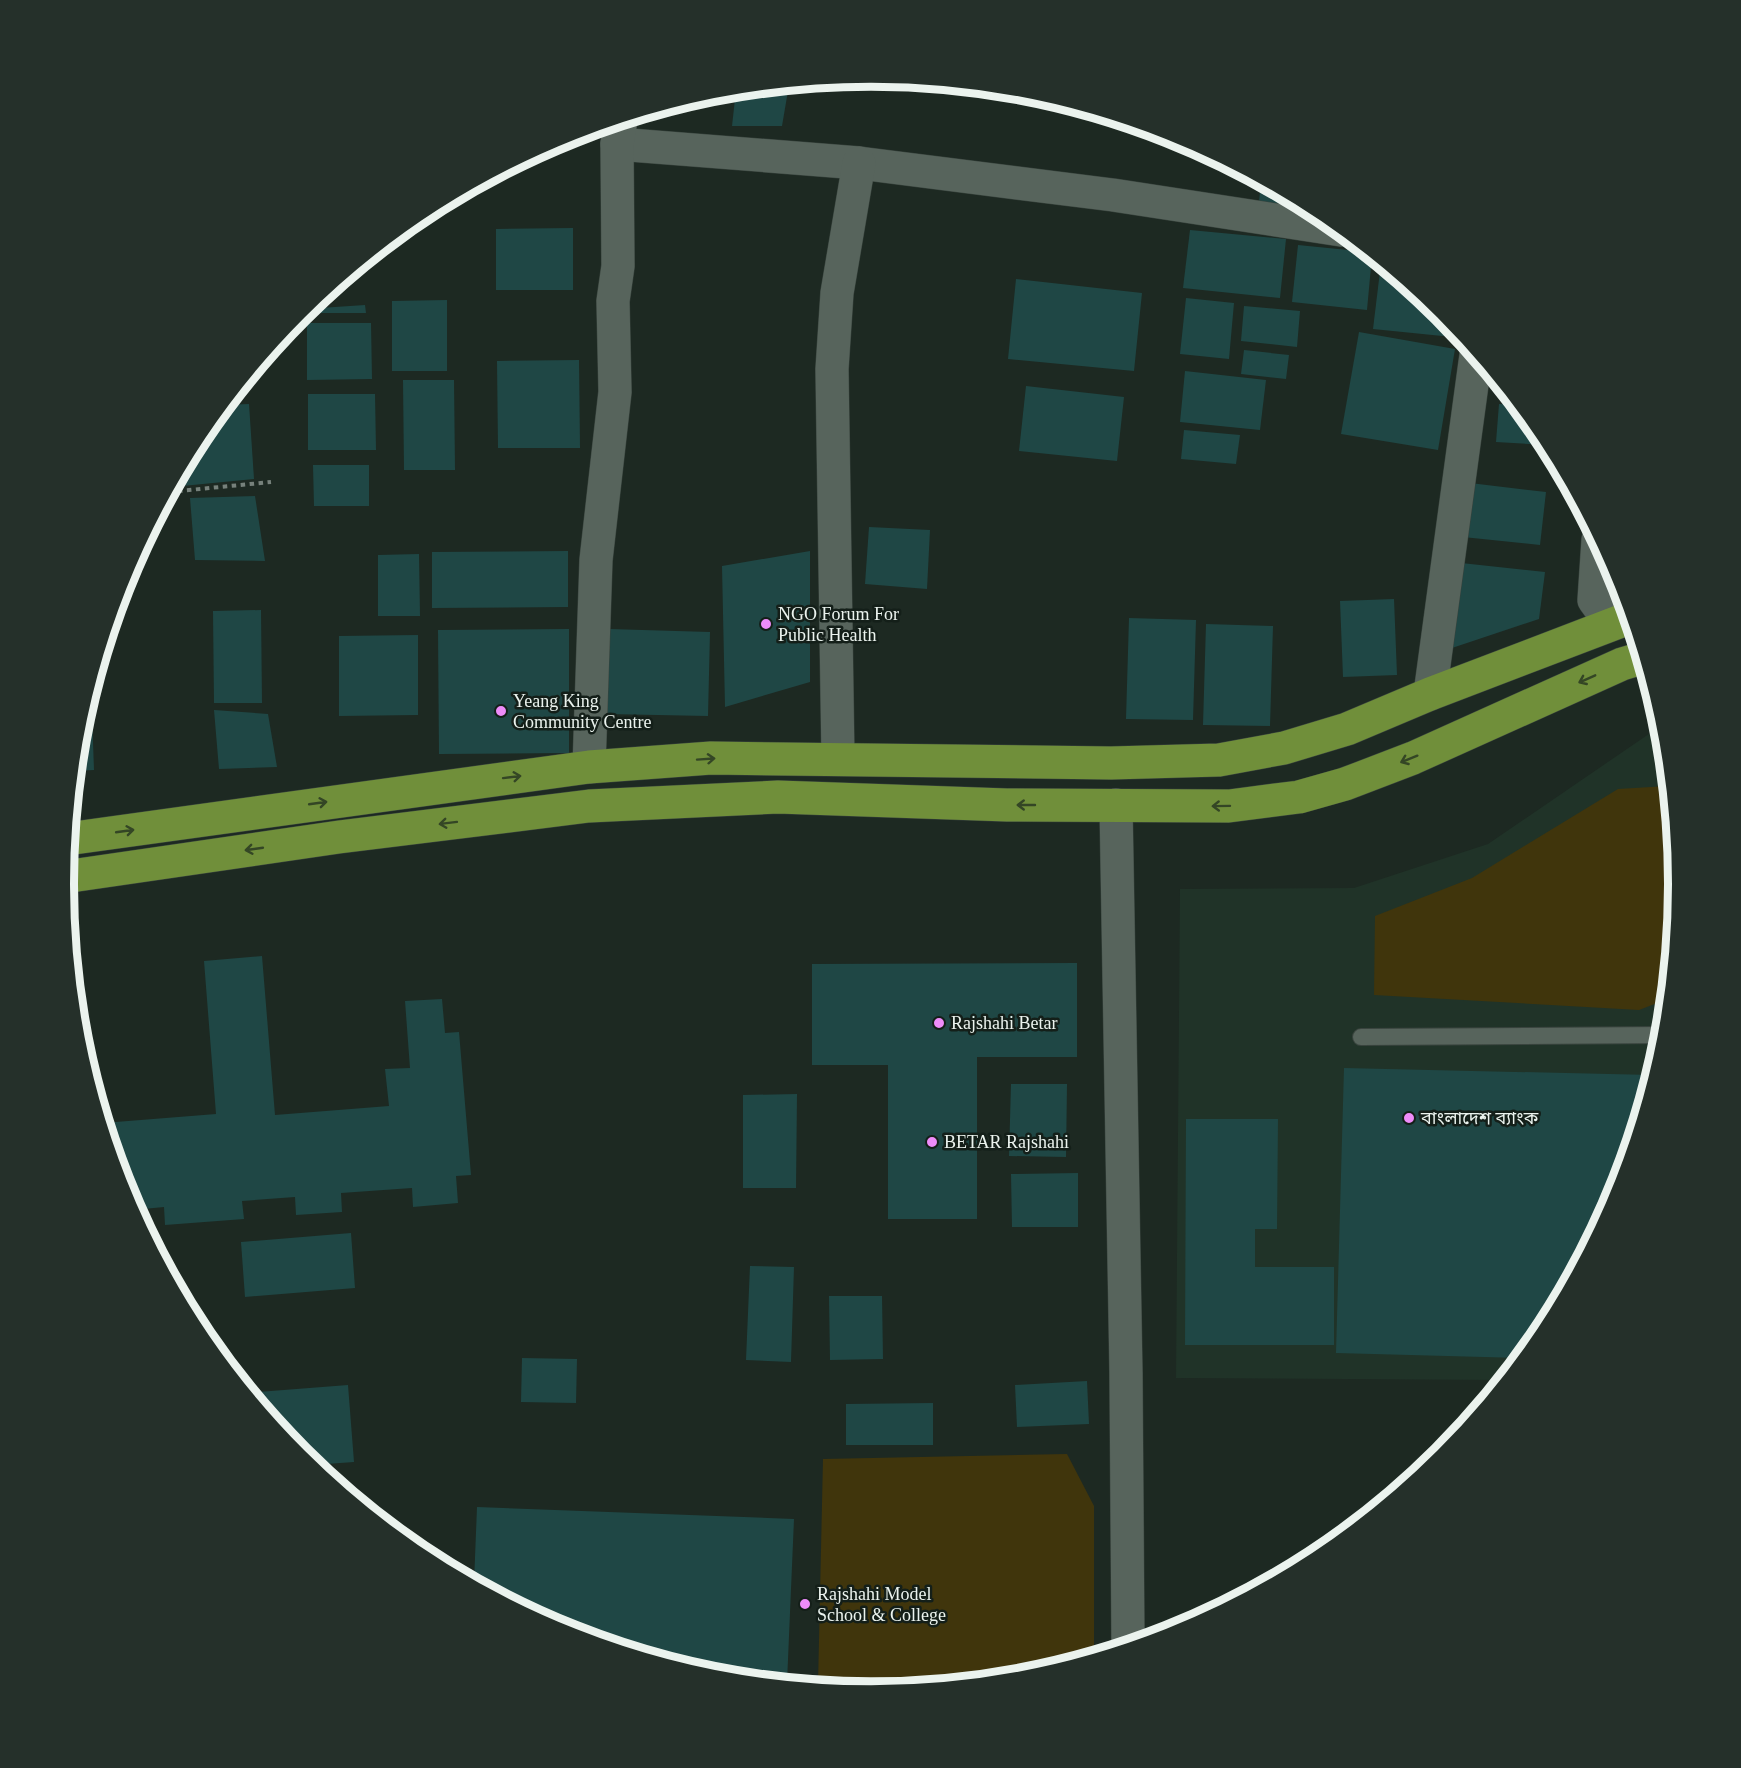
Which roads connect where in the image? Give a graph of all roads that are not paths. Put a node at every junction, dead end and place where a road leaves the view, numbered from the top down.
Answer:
1 (619, 132) edge
2 (859, 163) junction
3 (1321, 227) edge
4 (1475, 365) edge
5 (1597, 557) edge
6 (1621, 618) edge
7 (1622, 620) edge
8 (1635, 660) edge
9 (1430, 694) junction
10 (838, 759) junction
11 (590, 767) junction
12 (1116, 805) junction
13 (75, 838) edge
14 (74, 876) edge
15 (1653, 1035) edge
16 (1361, 1037) dead end
17 (1128, 1639) edge

1 - 2 street
1 - 11 street
2 - 3 street
2 - 10 street
4 - 9 street
5 - 6 street
7 - 9 highway
8 -> 12 highway
9 - 10 highway
11 -> 10 highway
13 -> 11 highway
12 -> 14 highway
12 - 17 street
15 - 16 lane

